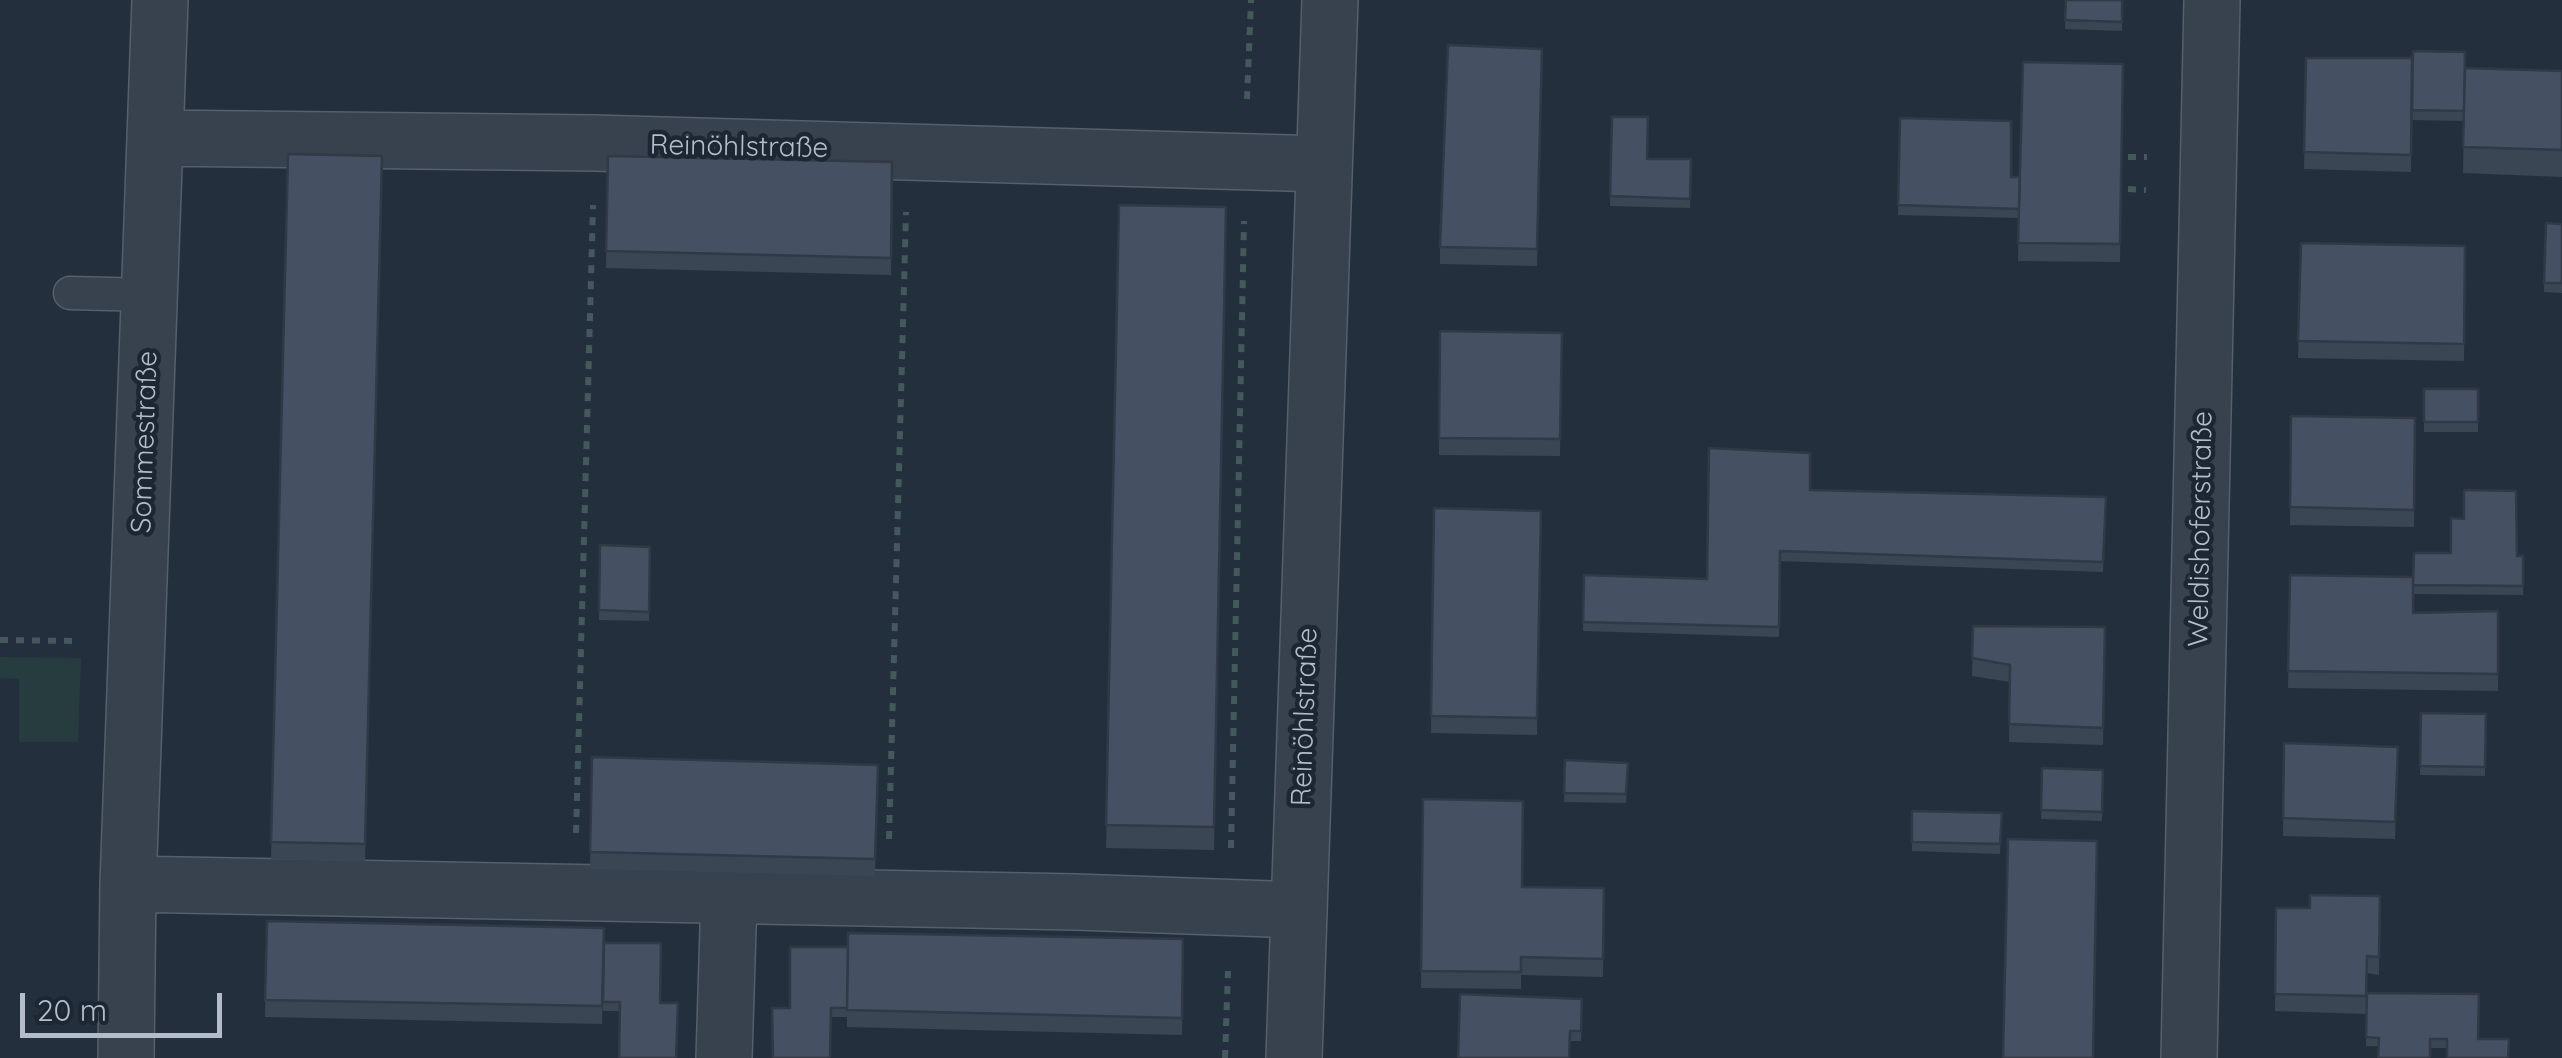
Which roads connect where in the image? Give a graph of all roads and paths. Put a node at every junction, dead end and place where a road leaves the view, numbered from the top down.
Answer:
1 (160, 0) edge
2 (1251, 0) edge
3 (1330, 0) edge
4 (2212, 0) edge
5 (156, 138) junction
6 (594, 143) junction
7 (908, 151) junction
8 (1245, 162) junction
9 (1322, 164) junction
10 (70, 293) dead end
11 (151, 295) junction
12 (0, 640) edge
13 (136, 642) junction
14 (128, 884) junction
15 (575, 894) junction
16 (729, 896) junction
17 (887, 898) junction
18 (1230, 908) junction
19 (1299, 910) junction
20 (126, 1058) edge
21 (724, 1058) edge
22 (1226, 1058) edge
23 (1294, 1058) edge
24 (2189, 1058) edge

1 - 5 street, Sommestraße
2 - 8 path
3 - 9 street, Reinöhlstraße
4 - 24 street, Weldishoferstraße
5 - 6 street, Reinöhlstraße
5 - 11 street, Sommestraße
6 - 7 street, Reinöhlstraße
6 - 15 path
7 - 8 street, Reinöhlstraße
7 - 17 path
8 - 9 street, Reinöhlstraße
8 - 18 path
9 - 19 street, Reinöhlstraße
10 - 11 lane
11 - 13 street, Sommestraße
12 - 13 path
13 - 14 street, Sommestraße
14 - 15 street
14 - 20 street, Sommestraße
15 - 16 street
16 - 17 street
16 - 21 street
17 - 18 street
18 - 19 street
18 - 22 path
19 - 23 street, Reinöhlstraße

